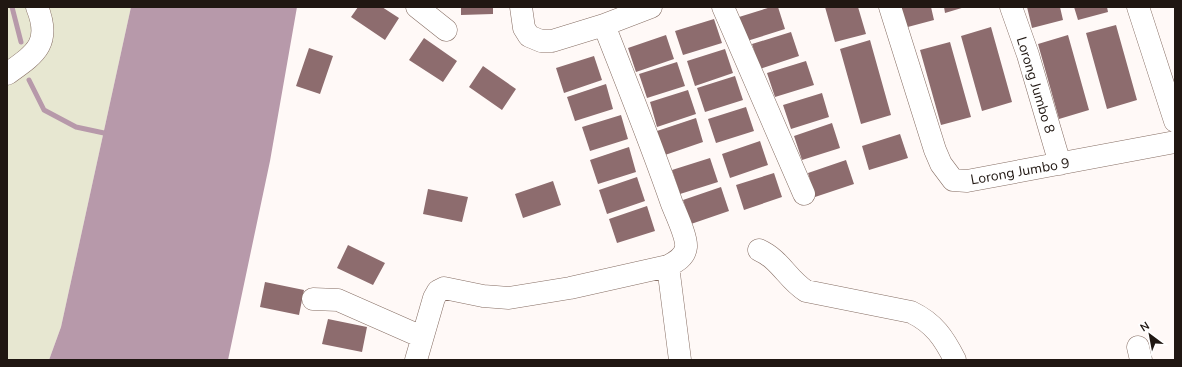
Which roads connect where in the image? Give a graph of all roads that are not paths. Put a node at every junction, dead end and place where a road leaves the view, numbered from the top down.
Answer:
1 (37, 7) edge
2 (417, 7) edge
3 (520, 7) edge
4 (723, 7) edge
5 (890, 7) edge
6 (1011, 7) edge
7 (1138, 7) edge
8 (642, 8) edge
9 (604, 25) junction
10 (446, 30) dead end
11 (7, 74) edge
12 (1175, 121) edge
13 (1175, 142) edge
14 (1060, 164) junction
15 (804, 194) dead end
16 (759, 250) dead end
17 (668, 266) junction
18 (313, 299) dead end
19 (422, 337) junction
20 (416, 360) edge
21 (680, 360) edge
22 (955, 360) edge

1 - 11 street
2 - 10 street
3 - 9 street
4 - 15 street
5 - 14 street, Lorong Jumbo 9
6 - 14 street, Lorong Jumbo 8
7 - 12 street
8 - 9 street
9 - 17 street
13 - 14 street, Lorong Jumbo 9
16 - 22 street
17 - 19 street
17 - 21 street
18 - 19 street
19 - 20 street

